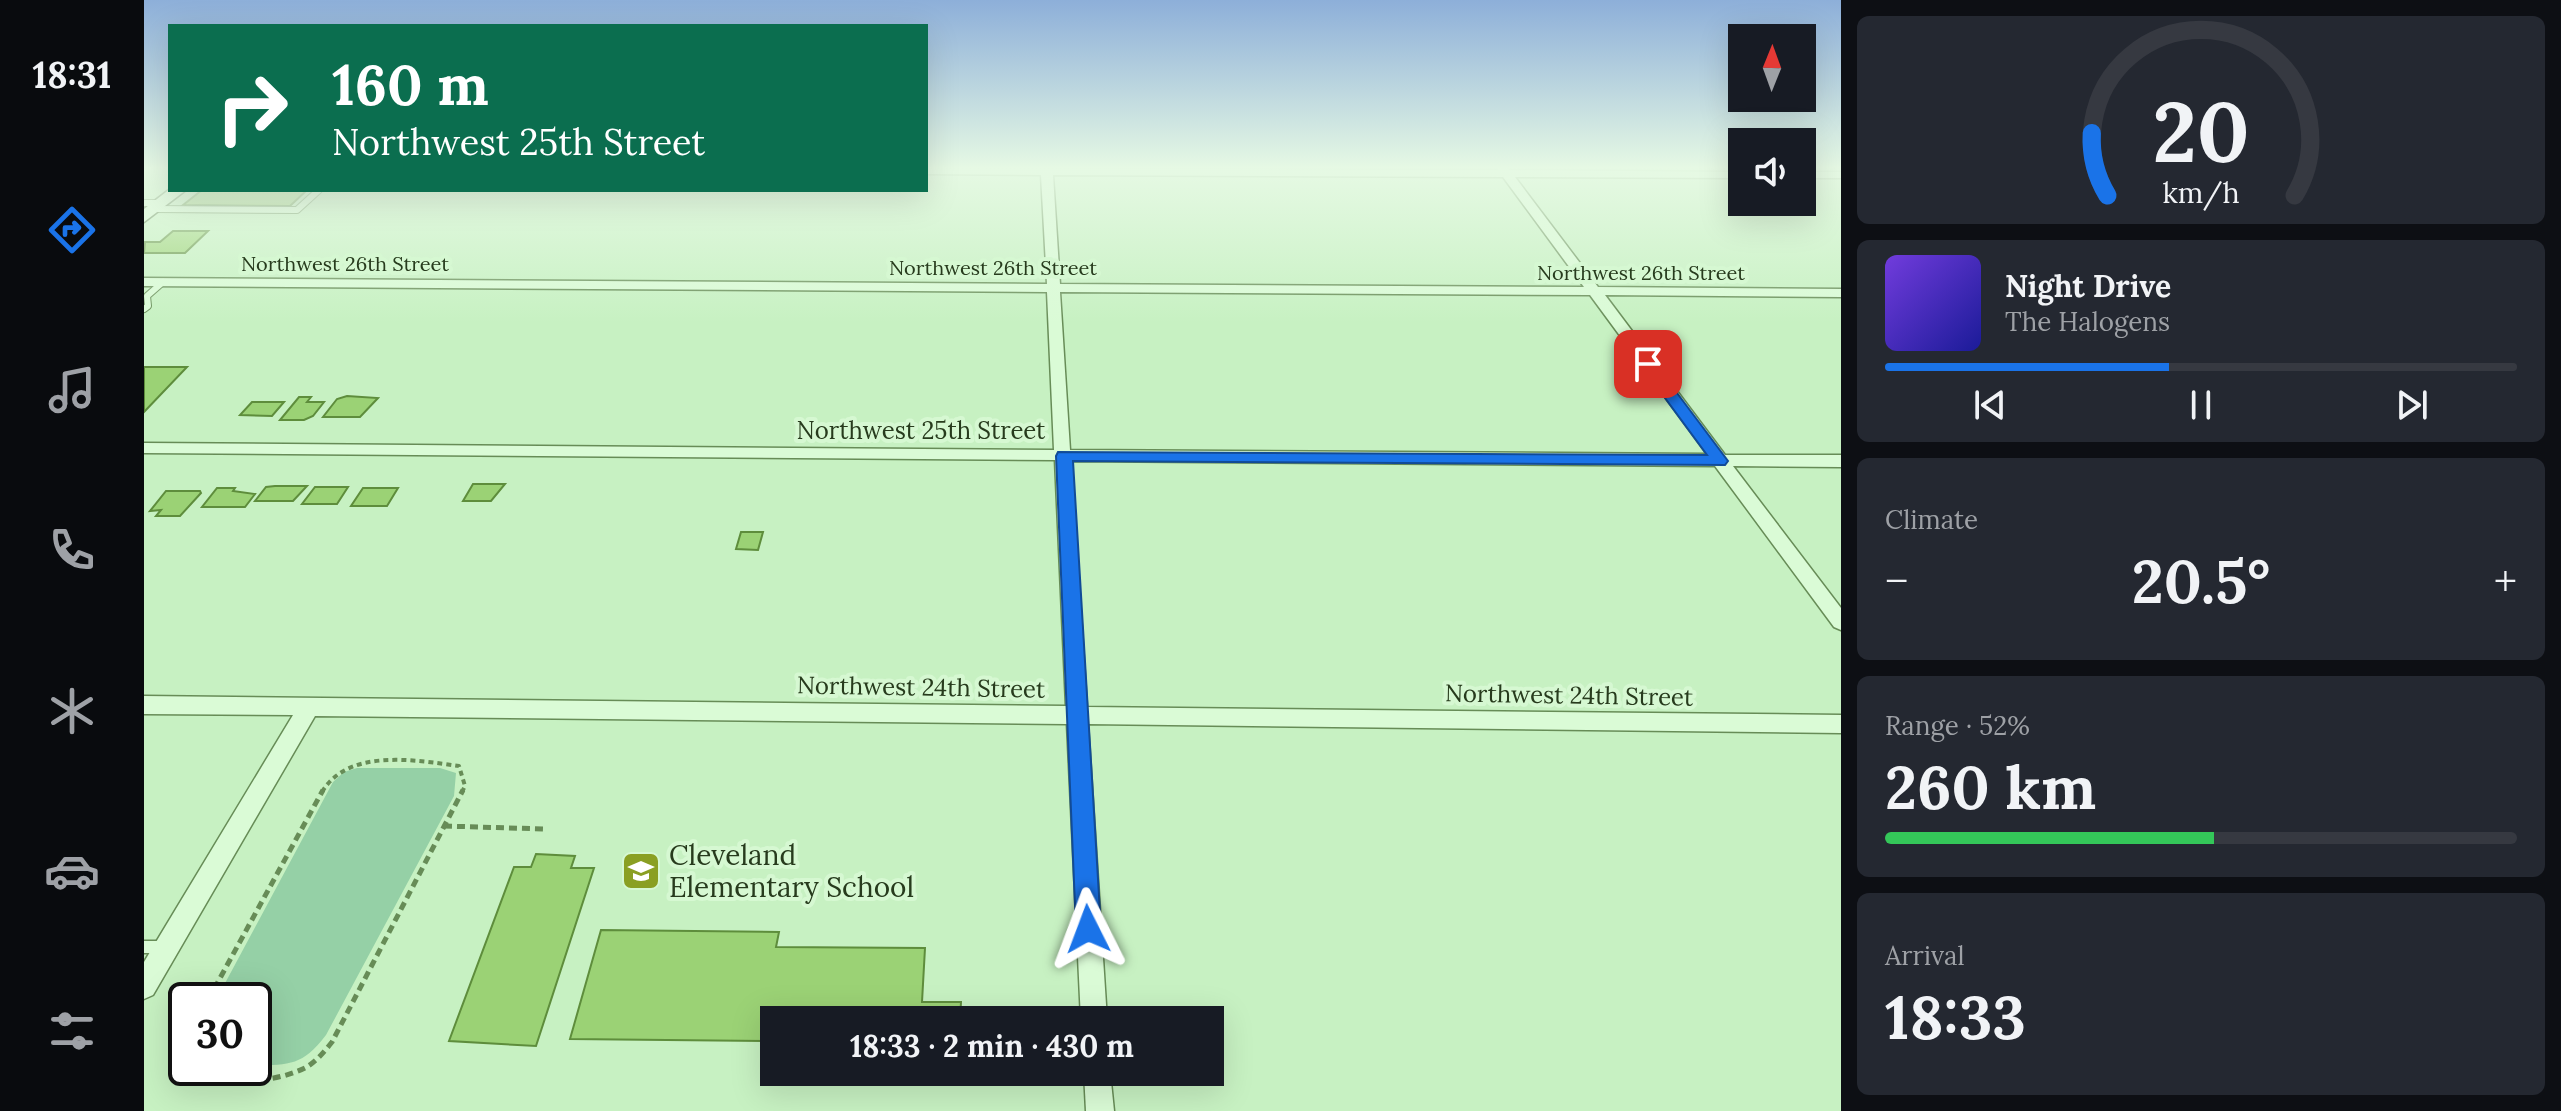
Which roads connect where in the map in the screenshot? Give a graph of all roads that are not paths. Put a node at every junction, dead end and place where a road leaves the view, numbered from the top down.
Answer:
1 (1050, 220) edge
2 (1541, 220) edge
3 (144, 282) edge
4 (163, 282) junction
5 (1054, 288) junction
6 (1594, 291) junction
7 (1841, 293) edge
8 (144, 309) edge
9 (144, 448) edge
10 (1064, 456) junction
11 (1720, 461) junction
12 (1841, 461) edge
13 (1841, 622) edge
14 (144, 705) edge
15 (309, 707) junction
16 (1076, 715) junction
17 (1841, 724) edge
18 (156, 947) edge
19 (144, 986) edge
20 (1093, 1006) edge
21 (1098, 1086) edge
22 (1100, 1111) edge

1 - 5 street
2 - 6 street
3 - 4 street, Northwest 26th Street
4 - 5 street, Northwest 26th Street
4 - 8 lane
5 - 6 street, Northwest 26th Street
5 - 10 street
6 - 7 street, Northwest 26th Street
6 - 11 street
9 - 10 street, Northwest 25th Street
10 - 11 street, Northwest 25th Street
10 - 16 street
11 - 12 street, Northwest 25th Street
11 - 13 street
14 - 15 street, Northwest 24th Street
15 - 16 street, Northwest 24th Street
15 - 18 street
16 - 17 street, Northwest 24th Street
16 - 20 street
18 - 19 street
21 - 22 street

